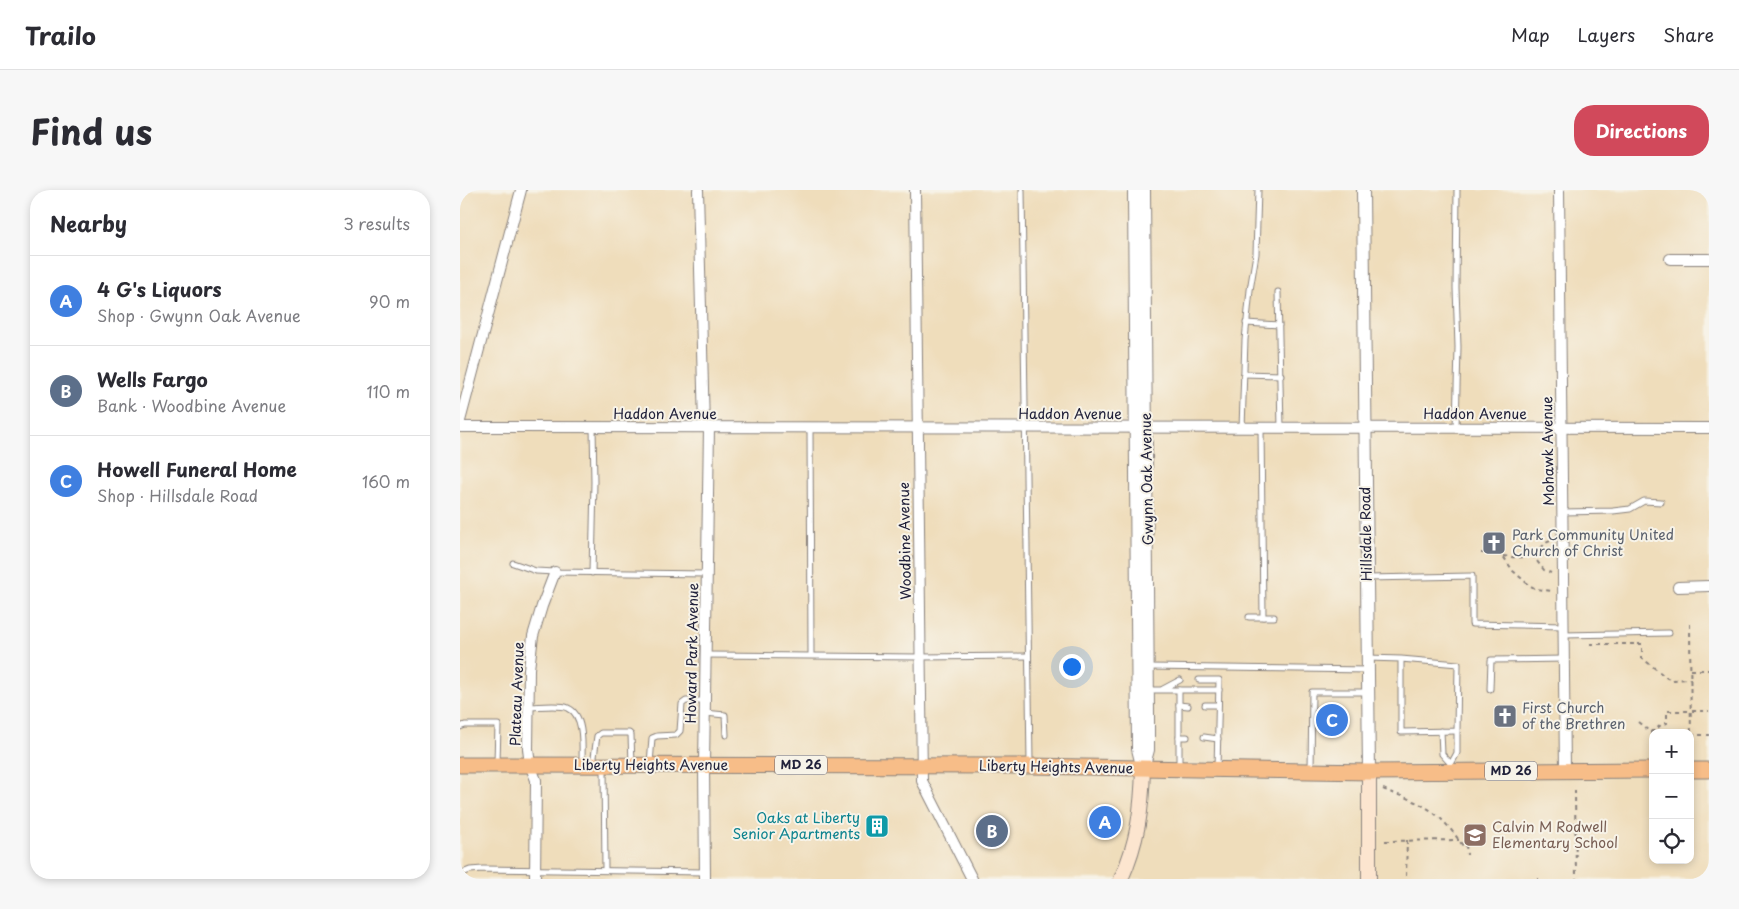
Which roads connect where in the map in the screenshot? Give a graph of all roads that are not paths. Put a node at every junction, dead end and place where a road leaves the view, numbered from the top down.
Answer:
1 (521, 190) edge
2 (698, 190) edge
3 (915, 190) edge
4 (1022, 190) edge
5 (1134, 190) edge
6 (1144, 190) edge
7 (1258, 190) edge
8 (1363, 190) edge
9 (1457, 190) edge
10 (1559, 190) edge
11 (1709, 259) edge
12 (1670, 260) dead end
13 (1278, 292) dead end
14 (1246, 323) junction
15 (1279, 325) junction
16 (1244, 374) junction
17 (1280, 375) junction
18 (460, 421) edge
19 (460, 427) edge
20 (594, 427) junction
21 (810, 427) junction
22 (707, 428) junction
23 (917, 428) junction
24 (1025, 428) junction
25 (1141, 428) junction
26 (1242, 428) junction
27 (1262, 428) junction
28 (1281, 428) junction
29 (1365, 428) junction
30 (1456, 428) junction
31 (1561, 428) junction
32 (1709, 428) edge
33 (1661, 502) dead end
34 (1562, 512) junction
35 (513, 563) dead end
36 (556, 572) junction
37 (592, 572) junction
38 (707, 574) junction
39 (1367, 578) junction
40 (1709, 586) edge
41 (1678, 587) dead end
42 (1249, 617) dead end
43 (1263, 617) junction
44 (1274, 617) dead end
45 (1564, 630) junction
46 (1670, 633) dead end
47 (706, 655) junction
48 (811, 656) junction
49 (1028, 656) junction
50 (920, 657) junction
51 (1401, 658) junction
52 (1564, 659) junction
53 (1368, 664) junction
54 (1148, 667) junction
55 (1180, 680) dead end
56 (1199, 680) dead end
57 (1490, 689) dead end
58 (1148, 690) junction
59 (1162, 690) junction
60 (1179, 690) junction
61 (1219, 690) junction
62 (1368, 692) junction
63 (705, 701) junction
64 (1179, 705) junction
65 (1205, 705) dead end
66 (1218, 705) junction
67 (1188, 706) dead end
68 (528, 707) junction
69 (705, 714) junction
70 (460, 727) edge
71 (1441, 731) junction
72 (1457, 731) junction
73 (726, 735) dead end
74 (1179, 737) junction
75 (1188, 737) dead end
76 (1204, 737) dead end
77 (1218, 738) junction
78 (460, 765) edge
79 (497, 765) junction
80 (530, 765) junction
81 (593, 765) junction
82 (632, 765) junction
83 (650, 765) junction
84 (704, 765) junction
85 (922, 766) junction
86 (1030, 766) junction
87 (1143, 768) junction
88 (1179, 768) junction
89 (1451, 768) junction
90 (1217, 769) junction
91 (1649, 770) edge
92 (1694, 770) edge
93 (1709, 770) edge
94 (1311, 771) junction
95 (1565, 771) junction
96 (1369, 772) junction
97 (605, 870) junction
98 (620, 871) junction
99 (460, 874) edge
100 (535, 874) edge
101 (705, 876) edge
102 (620, 879) edge
103 (972, 879) edge
104 (1121, 879) edge
105 (1369, 879) edge

1 - 18 street
2 - 22 street, Howard Park Avenue
3 - 23 street, Woodbine Avenue
4 - 24 lane
5 - 25 street, Gwynn Oak Avenue
6 - 25 street, Gwynn Oak Avenue
7 - 14 lane
8 - 29 street, Hillsdale Road
9 - 30 lane
10 - 31 street, Mohawk Avenue
11 - 12 street
13 - 15 lane
14 - 15 lane
14 - 16 lane
15 - 17 lane
16 - 17 lane
16 - 26 lane
17 - 28 lane
19 - 20 street, Haddon Avenue
20 - 22 street, Haddon Avenue
20 - 37 lane
21 - 22 street, Haddon Avenue
21 - 23 street, Haddon Avenue
21 - 48 lane
22 - 38 street, Howard Park Avenue
23 - 24 street, Haddon Avenue
23 - 50 street, Woodbine Avenue
24 - 25 street, Haddon Avenue
24 - 49 lane
25 - 26 street, Haddon Avenue
25 - 54 street, Gwynn Oak Avenue
25 - 87 street, Gwynn Oak Avenue
26 - 27 street, Haddon Avenue
27 - 28 street, Haddon Avenue
27 - 43 lane
28 - 29 street, Haddon Avenue
29 - 30 street, Haddon Avenue
29 - 39 street, Hillsdale Road
30 - 31 street, Haddon Avenue
31 - 32 street, Haddon Avenue
31 - 34 street, Mohawk Avenue
33 - 34 lane
34 - 45 street, Mohawk Avenue
35 - 36 lane
36 - 37 lane
36 - 68 street, Plateau Avenue
37 - 38 lane
38 - 47 street, Howard Park Avenue
39 - 45 lane
39 - 53 street, Hillsdale Road
40 - 41 street
42 - 43 lane
43 - 44 lane
45 - 46 lane
45 - 52 street, Mohawk Avenue
47 - 48 lane
47 - 63 street, Howard Park Avenue
48 - 50 lane
49 - 50 lane
49 - 86 lane
50 - 85 street, Woodbine Avenue
51 - 53 lane
51 - 71 lane
51 - 72 lane
52 - 57 lane
52 - 95 street, Mohawk Avenue
53 - 54 lane
53 - 62 street, Hillsdale Road
54 - 58 street, Gwynn Oak Avenue
55 - 59 lane
56 - 61 lane
58 - 59 lane
58 - 87 street, Gwynn Oak Avenue
59 - 60 lane
60 - 61 lane
60 - 64 lane
61 - 66 lane
62 - 94 lane
62 - 96 street, Hillsdale Road
63 - 69 street, Howard Park Avenue
63 - 83 lane
64 - 67 lane
64 - 74 lane
65 - 66 lane
66 - 77 lane
68 - 80 street, Plateau Avenue
68 - 81 lane
69 - 73 lane
69 - 84 street, Howard Park Avenue
70 - 79 lane
71 - 72 lane
71 - 89 lane
72 - 89 lane
74 - 75 lane
74 - 88 lane
76 - 77 lane
77 - 90 lane
78 - 79 main road, Liberty Heights Avenue / MD 26
79 - 80 main road, Liberty Heights Avenue / MD 26
80 - 81 main road, Liberty Heights Avenue / MD 26
80 - 100 street, Plateau Avenue
81 - 82 main road, Liberty Heights Avenue / MD 26
81 - 82 lane
81 - 97 lane
82 - 83 main road, Liberty Heights Avenue / MD 26
83 - 84 main road, Liberty Heights Avenue / MD 26
84 - 85 main road, Liberty Heights Avenue / MD 26
84 - 101 street, Howard Park Avenue
85 - 86 main road, Liberty Heights Avenue / MD 26
85 - 103 street, Woodbine Avenue
86 - 87 main road, Liberty Heights Avenue / MD 26
87 - 88 main road, Liberty Heights Avenue / MD 26
87 - 104 main road, Gwynn Oak Avenue
88 - 90 main road, Liberty Heights Avenue / MD 26
89 - 95 main road, Liberty Heights Avenue / MD 26
89 - 96 main road, Liberty Heights Avenue / MD 26
90 - 94 main road, Liberty Heights Avenue / MD 26
91 - 95 main road, Liberty Heights Avenue / MD 26
92 - 93 main road
94 - 96 main road, Liberty Heights Avenue / MD 26
96 - 105 main road, Hillsdale Road
97 - 98 lane
97 - 100 lane
98 - 101 lane
98 - 102 lane
99 - 100 lane

